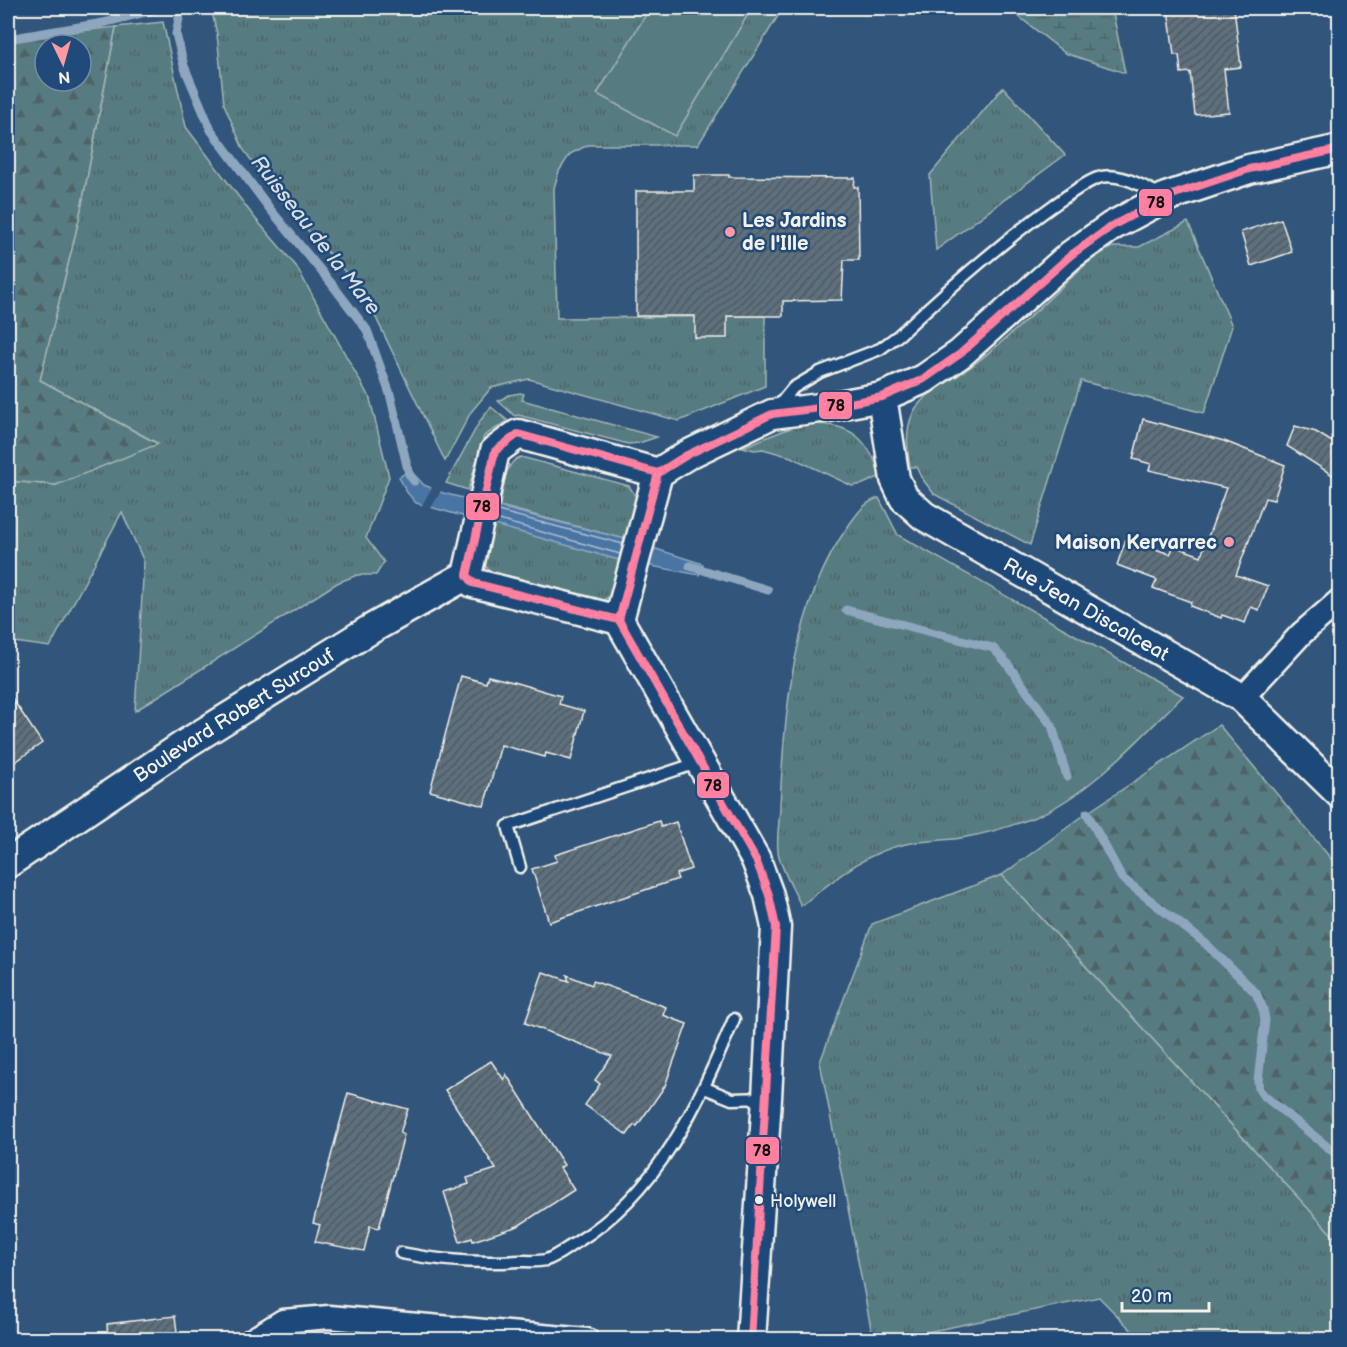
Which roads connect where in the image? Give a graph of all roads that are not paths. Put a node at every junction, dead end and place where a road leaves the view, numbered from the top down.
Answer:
1 (1340, 150) edge
2 (1166, 197) junction
3 (882, 397) junction
4 (772, 414) junction
5 (658, 473) junction
6 (466, 574) junction
7 (1340, 600) edge
8 (619, 620) junction
9 (1242, 698) junction
10 (700, 762) junction
11 (1340, 794) edge
12 (8, 863) edge
13 (520, 867) dead end
14 (734, 1019) dead end
15 (705, 1088) junction
16 (767, 1098) junction
17 (401, 1253) dead end
18 (252, 1340) edge
19 (586, 1340) edge
20 (752, 1340) edge

1 - 2 street
2 - 3 street
2 - 4 lane
3 - 4 street
3 - 9 street, Rue Jean Discalceat
4 - 5 street
5 - 6 street
5 - 8 street
6 - 8 street
6 - 12 street, Boulevard Robert Surcouf
7 - 9 street
8 - 10 street
9 - 11 street, Rue Jean Discalceat
10 - 13 lane
10 - 16 street
14 - 15 lane
15 - 16 lane
15 - 17 lane
16 - 20 street
18 - 19 street

